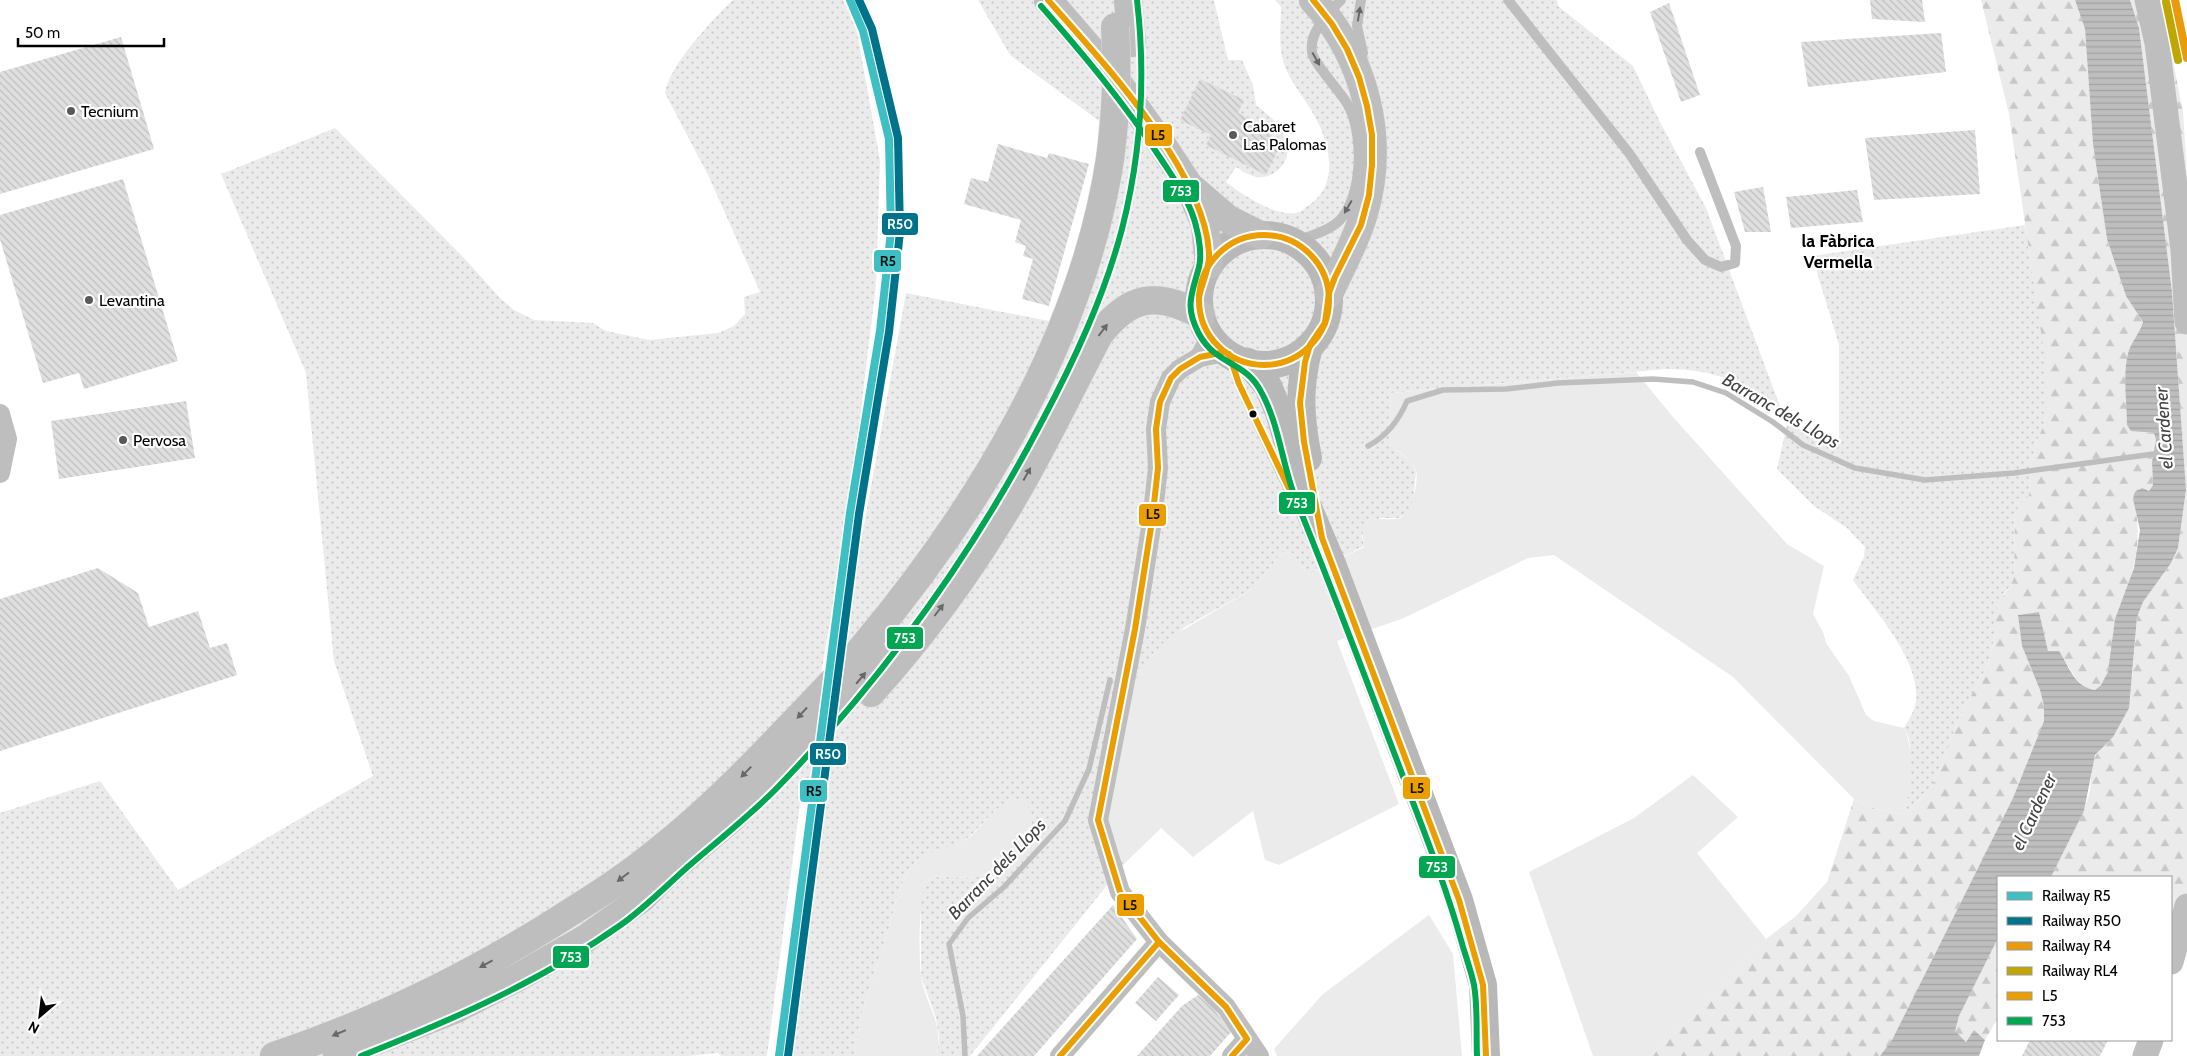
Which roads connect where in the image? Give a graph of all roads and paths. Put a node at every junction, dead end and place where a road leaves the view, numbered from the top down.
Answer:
1 (1048, 0) edge
2 (1112, 0) edge
3 (1128, 0) edge
4 (1361, 0) edge
5 (1508, 0) edge
6 (2147, 0) edge
7 (1327, 5) edge
8 (1123, 35) junction
9 (1366, 61) dead end
10 (1374, 88) dead end
11 (1700, 152) dead end
12 (1118, 165) junction
13 (1188, 184) junction
14 (1368, 197) junction
15 (1260, 235) junction
16 (1294, 242) junction
17 (1209, 265) junction
18 (1329, 294) junction
19 (2187, 322) edge
20 (1219, 346) junction
21 (1309, 347) junction
22 (0, 414) edge
23 (0, 473) edge
24 (1322, 538) junction
25 (642, 898) junction
26 (2187, 906) edge
27 (1159, 942) junction
28 (2172, 958) edge
29 (1247, 1039) junction
30 (2151, 1041) edge
31 (274, 1056) edge
32 (337, 1056) edge
33 (1060, 1056) edge
34 (1232, 1056) edge
35 (1259, 1056) edge
36 (1486, 1056) edge
37 (2145, 1056) edge

1 - 13 highway
2 - 8 highway
3 - 8 highway
9 -> 4 lane
5 - 11 lane
6 - 19 street
7 - 14 highway
7 -> 16 lane
8 - 12 highway
10 - 14 lane
25 -> 12 highway
12 -> 31 highway
13 - 15 highway
13 - 17 highway
14 - 18 highway
15 - 16 main road
15 - 17 main road
16 - 18 main road
17 - 20 main road
18 - 21 main road
20 - 21 main road
20 - 24 main road
25 -> 20 highway
20 - 27 street
21 - 24 main road
22 - 23 street
24 - 36 main road
25 - 32 highway
26 - 28 street
27 - 29 street
27 - 33 street
29 - 34 street
29 - 35 street
30 - 37 street

